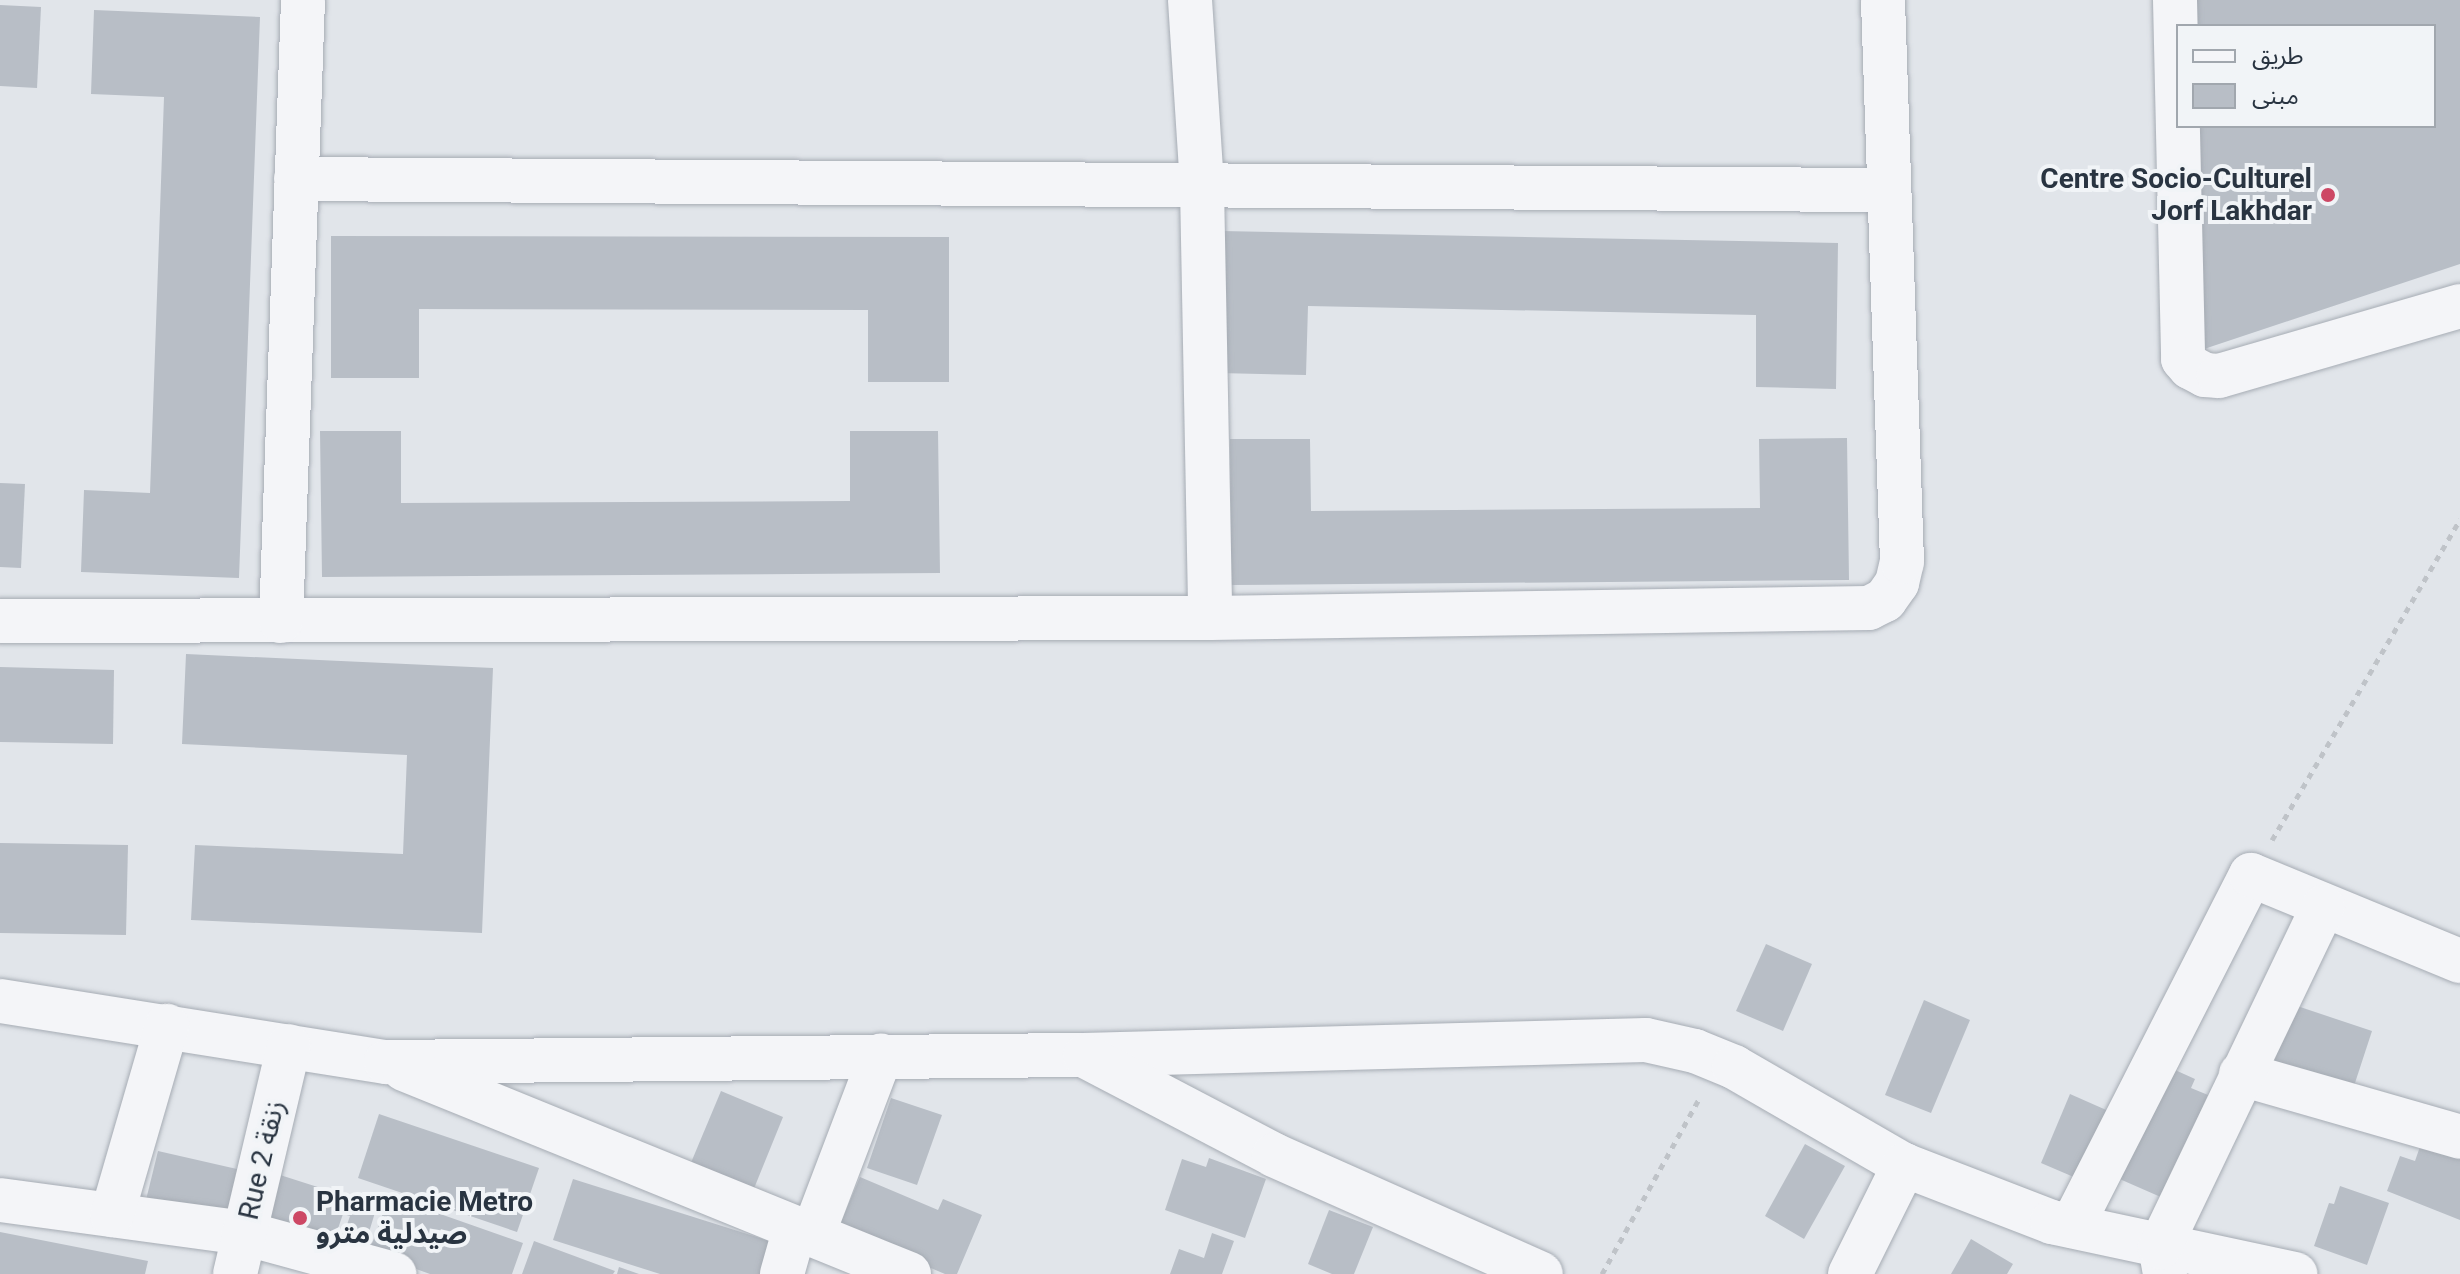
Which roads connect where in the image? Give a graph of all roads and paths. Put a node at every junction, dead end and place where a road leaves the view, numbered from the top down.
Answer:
1 (303, 0) edge
2 (1190, 0) edge
3 (1883, 0) edge
4 (2175, 0) edge
5 (2176, 45) edge
6 (2178, 128) edge
7 (296, 179) junction
8 (1202, 187) junction
9 (1888, 190) junction
10 (2460, 306) edge
11 (2460, 519) edge
12 (1210, 618) junction
13 (0, 621) edge
14 (281, 621) junction
15 (2251, 875) junction
16 (2323, 907) junction
17 (2460, 961) edge
18 (0, 1001) edge
19 (167, 1026) junction
20 (289, 1046) junction
21 (881, 1055) junction
22 (1083, 1055) junction
23 (1719, 1061) junction
24 (386, 1062) junction
25 (2241, 1074) junction
26 (2460, 1137) edge
27 (1904, 1165) junction
28 (0, 1200) edge
29 (112, 1215) junction
30 (2072, 1226) junction
31 (804, 1231) junction
32 (240, 1254) edge
33 (2163, 1260) edge
34 (394, 1274) edge
35 (782, 1274) edge
36 (909, 1274) edge
37 (1541, 1274) edge
38 (1602, 1274) edge
39 (1850, 1274) edge
40 (2295, 1274) edge

1 - 7 street
2 - 8 street
3 - 9 street
4 - 5 street
6 - 10 street
7 - 8 street
7 - 14 street
8 - 9 street
8 - 12 street
9 - 12 street
11 - 15 path
12 - 14 street
13 - 14 street
15 - 16 street
15 - 30 street
16 - 17 street
16 - 25 street
18 - 19 street
19 - 20 street
19 - 29 street
20 - 24 street
20 - 32 street, Rue 2 زنقة
21 - 22 street
21 - 24 street
21 - 31 street
22 - 23 street
22 - 37 street
23 - 27 street
23 - 38 path
24 - 31 street
25 - 26 street
25 - 33 street
27 - 30 street
27 - 39 street
28 - 29 street
29 - 32 street
30 - 33 street
31 - 35 street
31 - 36 street
32 - 34 street
33 - 40 street

